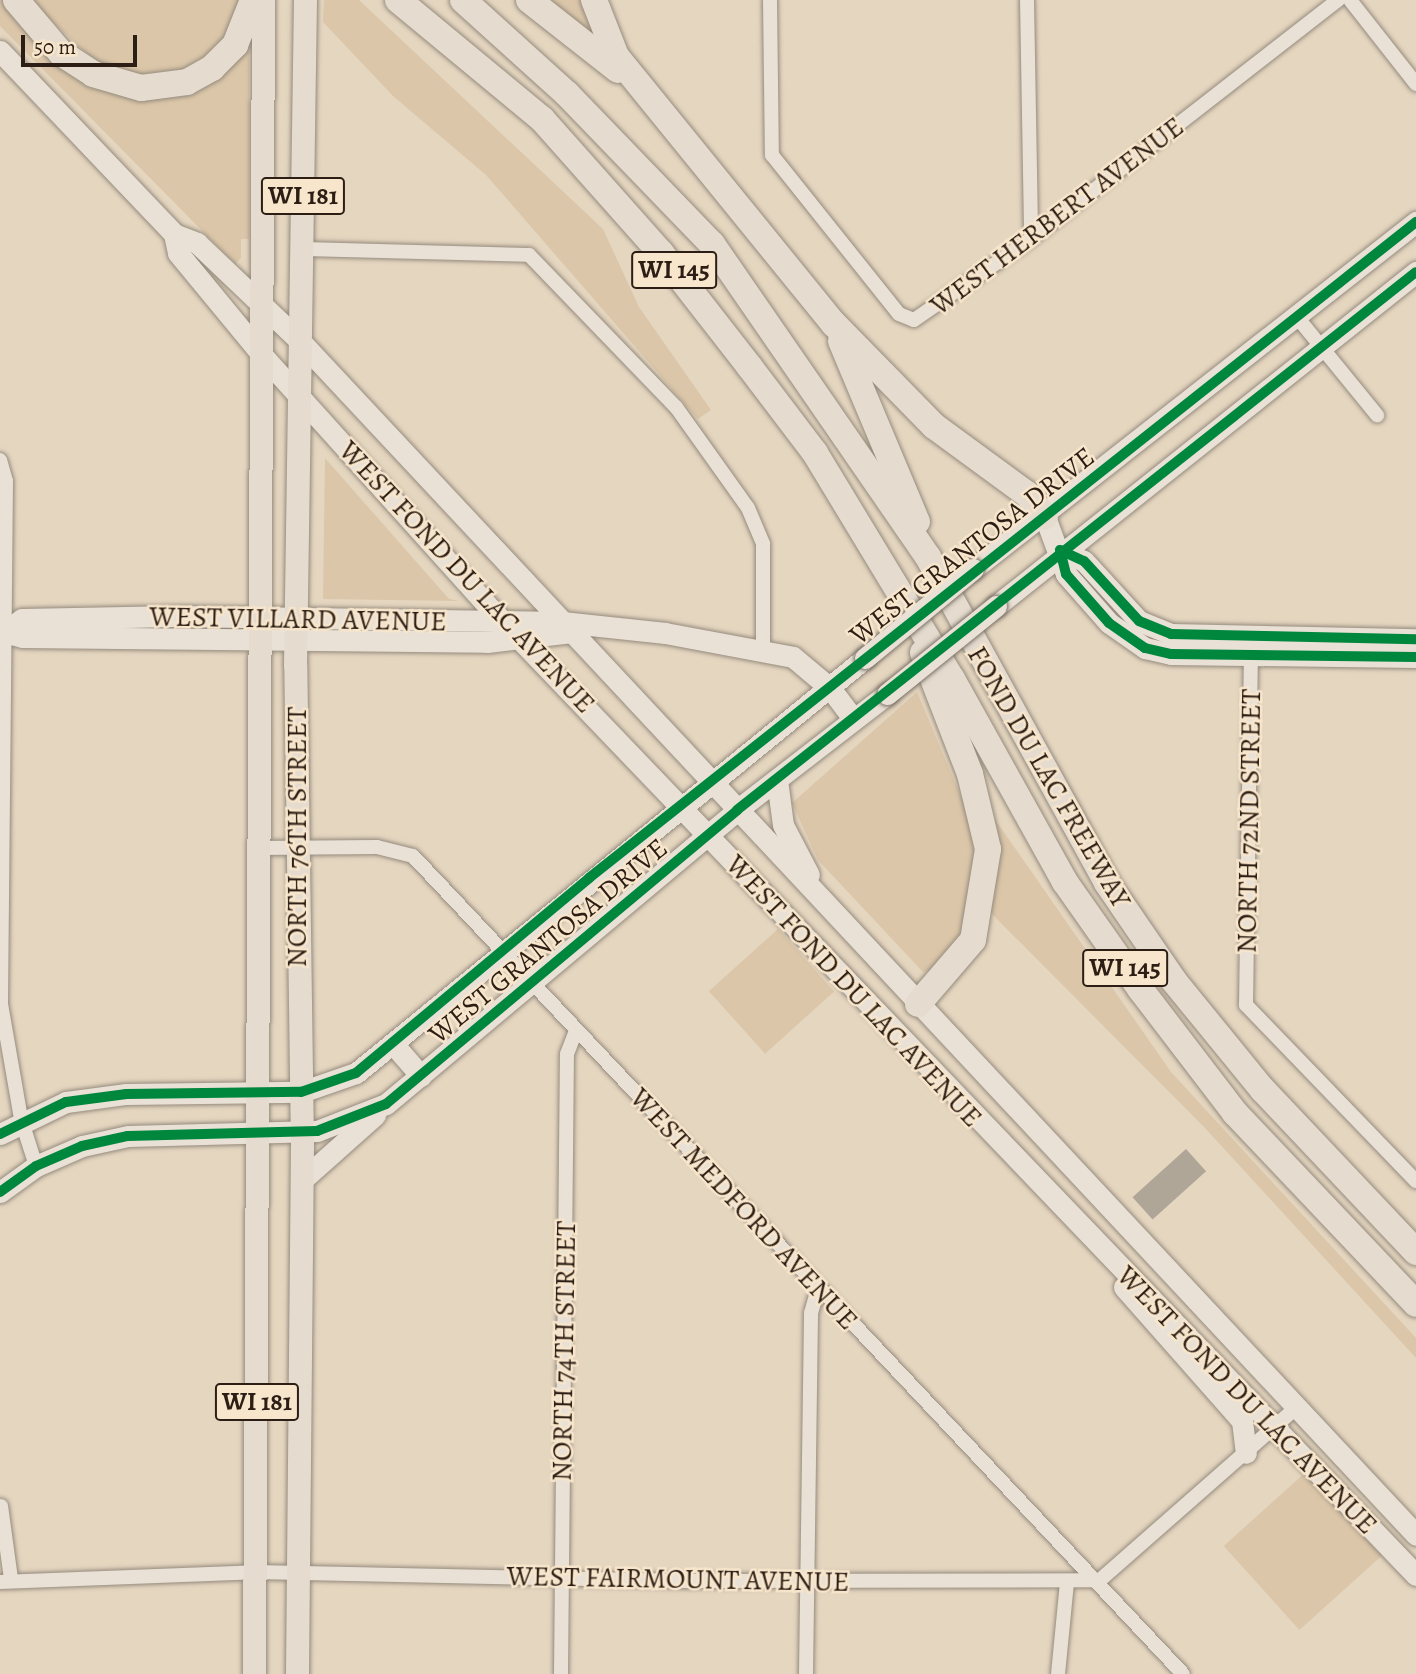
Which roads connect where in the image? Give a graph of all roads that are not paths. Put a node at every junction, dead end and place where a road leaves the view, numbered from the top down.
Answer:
1 (16, 0) edge
2 (253, 0) edge
3 (263, 0) edge
4 (305, 0) edge
5 (398, 0) edge
6 (463, 0) edge
7 (529, 0) edge
8 (594, 0) edge
9 (770, 0) edge
10 (1027, 0) edge
11 (1338, 0) edge
12 (1350, 0) edge
13 (0, 51) edge
14 (1416, 84) edge
15 (649, 100) junction
16 (1416, 222) edge
17 (174, 234) junction
18 (1031, 239) junction
19 (302, 249) junction
20 (1416, 272) edge
21 (263, 307) junction
22 (1297, 317) junction
23 (834, 324) junction
24 (300, 341) junction
25 (1320, 347) junction
26 (262, 355) junction
27 (300, 394) junction
28 (1377, 415) dead end
29 (0, 460) edge
30 (1045, 517) junction
31 (1060, 550) junction
32 (928, 557) junction
33 (896, 587) junction
34 (503, 622) junction
35 (260, 628) junction
36 (576, 628) junction
37 (298, 629) junction
38 (3, 631) edge
39 (1416, 639) edge
40 (522, 641) junction
41 (1251, 645) junction
42 (763, 649) junction
43 (1416, 657) edge
44 (830, 688) junction
45 (853, 719) junction
46 (777, 780) junction
47 (711, 783) junction
48 (681, 805) junction
49 (737, 810) junction
50 (708, 836) junction
51 (258, 848) junction
52 (295, 850) junction
53 (2, 870) edge
54 (833, 916) junction
55 (507, 948) junction
56 (534, 985) junction
57 (918, 1004) junction
58 (576, 1030) junction
59 (394, 1045) junction
60 (907, 1046) junction
61 (421, 1076) junction
62 (301, 1092) junction
63 (262, 1094) junction
64 (386, 1104) junction
65 (21, 1119) junction
66 (261, 1130) junction
67 (302, 1130) junction
68 (0, 1135) edge
69 (36, 1166) junction
70 (302, 1180) junction
71 (1416, 1181) edge
72 (0, 1192) edge
73 (1416, 1252) edge
74 (1122, 1272) junction
75 (818, 1289) junction
76 (1416, 1304) edge
77 (1296, 1408) junction
78 (1277, 1427) junction
79 (1246, 1453) junction
80 (1, 1506) edge
81 (1416, 1535) edge
82 (255, 1572) junction
83 (297, 1574) junction
84 (1416, 1575) edge
85 (561, 1577) junction
86 (6, 1580) edge
87 (1100, 1580) junction
88 (806, 1582) junction
89 (1067, 1583) junction
90 (254, 1674) edge
91 (297, 1674) edge
92 (561, 1674) edge
93 (806, 1674) edge
94 (1058, 1674) edge
95 (1183, 1674) edge

1 - 2 highway
3 - 21 main road, NORTH 76TH STREET / WI 181
4 - 19 main road, NORTH 76TH STREET / WI 181
5 - 33 highway, FOND DU LAC FREEWAY / WI 145
6 - 32 highway, FOND DU LAC FREEWAY / WI 145
7 - 15 highway
8 - 15 highway
9 - 18 street, WEST HERBERT AVENUE
10 - 18 street
11 - 18 street, WEST HERBERT AVENUE
12 - 14 street
13 - 17 street, WEST FOND DU LAC AVENUE
15 - 23 highway
16 - 22 street, WEST GRANTOSA DRIVE
17 - 21 street, WEST FOND DU LAC AVENUE
17 - 26 street, WEST FOND DU LAC AVENUE
19 - 24 main road, NORTH 76TH STREET / WI 181
19 - 42 street
20 - 25 street, WEST GRANTOSA DRIVE
21 - 24 street, WEST FOND DU LAC AVENUE
21 - 26 main road, NORTH 76TH STREET / WI 181
22 - 25 street
22 - 30 street, WEST GRANTOSA DRIVE
23 - 30 highway
23 - 32 highway
24 - 27 main road, NORTH 76TH STREET / WI 181
24 - 36 street, WEST FOND DU LAC AVENUE
25 - 28 street
25 - 31 street, WEST GRANTOSA DRIVE
26 - 27 street, WEST FOND DU LAC AVENUE
26 - 35 main road, NORTH 76TH STREET / WI 181
27 - 34 street, WEST FOND DU LAC AVENUE
27 - 37 main road, NORTH 76TH STREET / WI 181
29 - 38 street
30 - 31 street
30 - 44 street, WEST GRANTOSA DRIVE, bridge
31 - 41 street
31 - 45 street, WEST GRANTOSA DRIVE, bridge
32 - 73 highway, FOND DU LAC FREEWAY / WI 145
33 - 57 highway
33 - 76 highway, FOND DU LAC FREEWAY / WI 145
34 - 36 street, WEST VILLARD AVENUE
34 - 37 street, WEST VILLARD AVENUE
34 - 40 street, WEST FOND DU LAC AVENUE
35 - 37 street, WEST VILLARD AVENUE
35 - 38 street, WEST VILLARD AVENUE
35 - 51 main road, NORTH 76TH STREET / WI 181
36 - 40 street, WEST VILLARD AVENUE
36 - 42 street, WEST VILLARD AVENUE
36 - 47 street, WEST FOND DU LAC AVENUE
37 - 40 street, WEST VILLARD AVENUE
37 - 52 main road, NORTH 76TH STREET / WI 181
38 - 53 street
39 - 41 street
40 - 48 street, WEST FOND DU LAC AVENUE
41 - 43 street
41 - 71 street, NORTH 72ND STREET
42 - 44 street, WEST VILLARD AVENUE
44 - 45 street, WEST VILLARD AVENUE
44 - 47 street, WEST GRANTOSA DRIVE
45 - 46 street, WEST GRANTOSA DRIVE
46 - 49 street, WEST GRANTOSA DRIVE
46 - 54 street
47 - 48 street, WEST GRANTOSA DRIVE
47 - 49 street, WEST FOND DU LAC AVENUE
48 - 50 street, WEST FOND DU LAC AVENUE
48 - 55 street, WEST GRANTOSA DRIVE
49 - 50 street, WEST GRANTOSA DRIVE
49 - 54 street, WEST FOND DU LAC AVENUE
50 - 56 street, WEST GRANTOSA DRIVE
50 - 60 street, WEST FOND DU LAC AVENUE
51 - 52 street, WEST MEDFORD AVENUE
51 - 63 main road, NORTH 76TH STREET / WI 181
52 - 55 street, WEST MEDFORD AVENUE
52 - 62 main road, NORTH 76TH STREET / WI 181
53 - 65 street
54 - 57 street, WEST FOND DU LAC AVENUE
55 - 56 street, WEST MEDFORD AVENUE
55 - 59 street, WEST GRANTOSA DRIVE
56 - 58 street, WEST MEDFORD AVENUE
56 - 61 street, WEST GRANTOSA DRIVE
57 - 60 street
57 - 77 street, WEST FOND DU LAC AVENUE
58 - 75 street, WEST MEDFORD AVENUE
58 - 85 street, NORTH 74TH STREET
59 - 61 street
59 - 62 street, WEST GRANTOSA DRIVE
60 - 74 street, WEST FOND DU LAC AVENUE
61 - 64 street, WEST GRANTOSA DRIVE
62 - 63 street, WEST GRANTOSA DRIVE
62 - 67 main road, NORTH 76TH STREET / WI 181
63 - 65 street, WEST GRANTOSA DRIVE
63 - 66 main road, NORTH 76TH STREET / WI 181
64 - 67 street, WEST GRANTOSA DRIVE
64 - 70 street
65 - 68 street, WEST GRANTOSA DRIVE
65 - 69 street
66 - 67 street, WEST GRANTOSA DRIVE
66 - 69 street, WEST GRANTOSA DRIVE
66 - 82 main road, NORTH 76TH STREET / WI 181
67 - 70 main road, NORTH 76TH STREET / WI 181
69 - 72 street, WEST GRANTOSA DRIVE
70 - 83 main road, NORTH 76TH STREET / WI 181
74 - 78 street, WEST FOND DU LAC AVENUE
74 - 79 street
75 - 87 street, WEST MEDFORD AVENUE
75 - 88 street
77 - 78 street
77 - 81 street, WEST FOND DU LAC AVENUE
78 - 79 street
78 - 84 street, WEST FOND DU LAC AVENUE
79 - 87 street
80 - 86 street
82 - 83 street, WEST FAIRMOUNT AVENUE
82 - 86 street, WEST FAIRMOUNT AVENUE
82 - 90 main road, NORTH 76TH STREET / WI 181
83 - 85 street, WEST FAIRMOUNT AVENUE
83 - 91 main road, NORTH 76TH STREET / WI 181
85 - 88 street, WEST FAIRMOUNT AVENUE
85 - 92 street, NORTH 74TH STREET
87 - 89 street, WEST FAIRMOUNT AVENUE
87 - 95 street, WEST MEDFORD AVENUE
88 - 89 street, WEST FAIRMOUNT AVENUE
88 - 93 street
89 - 94 street

